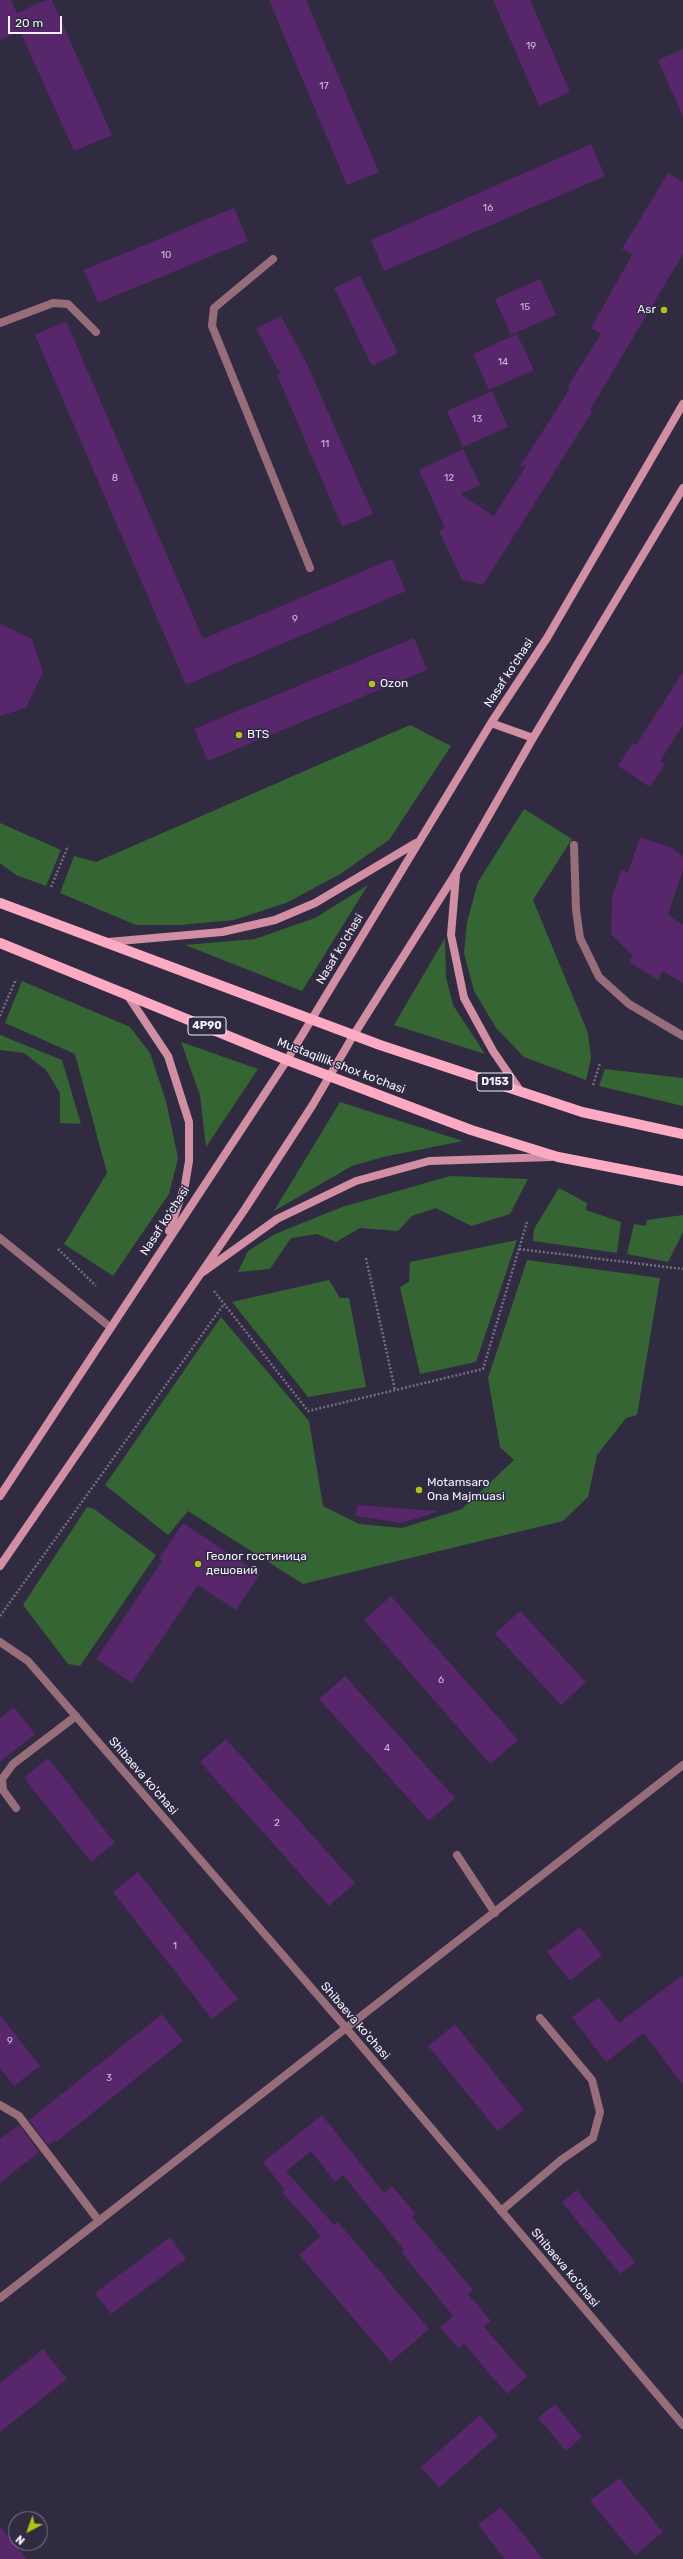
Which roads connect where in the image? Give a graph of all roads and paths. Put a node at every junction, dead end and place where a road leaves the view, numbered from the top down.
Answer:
1 (273, 259) dead end
2 (0, 323) edge
3 (96, 332) dead end
4 (683, 404) edge
5 (683, 488) edge
6 (310, 568) dead end
7 (491, 723) junction
8 (532, 738) junction
9 (419, 841) junction
10 (574, 845) dead end
11 (68, 846) dead end
12 (456, 873) junction
13 (51, 887) dead end
14 (0, 903) edge
15 (0, 943) edge
16 (104, 943) junction
17 (16, 979) dead end
18 (126, 993) junction
19 (0, 1016) edge
20 (311, 1019) junction
21 (352, 1036) junction
22 (683, 1036) edge
23 (287, 1060) junction
24 (600, 1063) dead end
25 (329, 1075) junction
26 (593, 1084) dead end
27 (520, 1089) junction
28 (683, 1134) edge
29 (558, 1157) junction
30 (683, 1180) edge
31 (527, 1222) dead end
32 (0, 1238) edge
33 (165, 1242) junction
34 (58, 1249) dead end
35 (519, 1249) junction
36 (366, 1258) dead end
37 (683, 1269) edge
38 (198, 1276) junction
39 (96, 1286) dead end
40 (214, 1291) dead end
41 (224, 1304) junction
42 (110, 1327) junction
43 (395, 1390) junction
44 (0, 1496) edge
45 (0, 1566) edge
46 (0, 1616) edge
47 (0, 1642) edge
48 (76, 1716) junction
49 (683, 1765) edge
50 (16, 1808) dead end
51 (457, 1855) dead end
52 (496, 1913) junction
53 (540, 2018) dead end
54 (347, 2029) junction
55 (0, 2105) edge
56 (501, 2210) junction
57 (99, 2221) junction
58 (0, 2298) edge
59 (683, 2425) edge

1 - 6 street
2 - 3 street
4 - 7 main road, Nasaf ko‘chasi
5 - 8 main road
7 - 8 main road
7 - 9 main road, Nasaf ko‘chasi
8 - 12 main road
9 - 16 main road
9 - 20 main road, Nasaf ko‘chasi
10 - 22 street
11 - 13 path
12 - 21 main road
12 - 27 main road
14 - 16 main road
15 - 18 main road, Mustaqillik shox ko'chasi
16 - 20 main road
17 - 19 path
18 - 23 main road, Mustaqillik shox ko'chasi / 4P90
18 - 33 main road
20 - 21 main road, D153
20 - 23 main road, Nasaf ko‘chasi
21 - 25 main road
21 - 27 main road, D153
23 - 25 main road, Mustaqillik shox ko'chasi
23 - 33 main road, Nasaf ko‘chasi
24 - 26 path
25 - 29 main road, Mustaqillik shox ko'chasi
25 - 38 main road
27 - 28 main road, D153
29 - 30 main road, Mustaqillik shox ko'chasi
29 - 38 main road
31 - 35 path
32 - 42 street
33 - 42 main road, Nasaf ko‘chasi
34 - 39 path
35 - 37 path
35 - 43 path
36 - 43 path
38 - 45 main road
40 - 41 path
41 - 43 path
41 - 46 path
42 - 44 main road, Nasaf ko‘chasi
47 - 48 street, Shibaeva ko'chasi
48 - 50 street
48 - 54 street, Shibaeva ko'chasi
49 - 52 street
51 - 52 street
52 - 54 street
53 - 56 street
54 - 56 street, Shibaeva ko'chasi
54 - 57 street
55 - 57 street
56 - 59 street, Shibaeva ko'chasi
57 - 58 street

